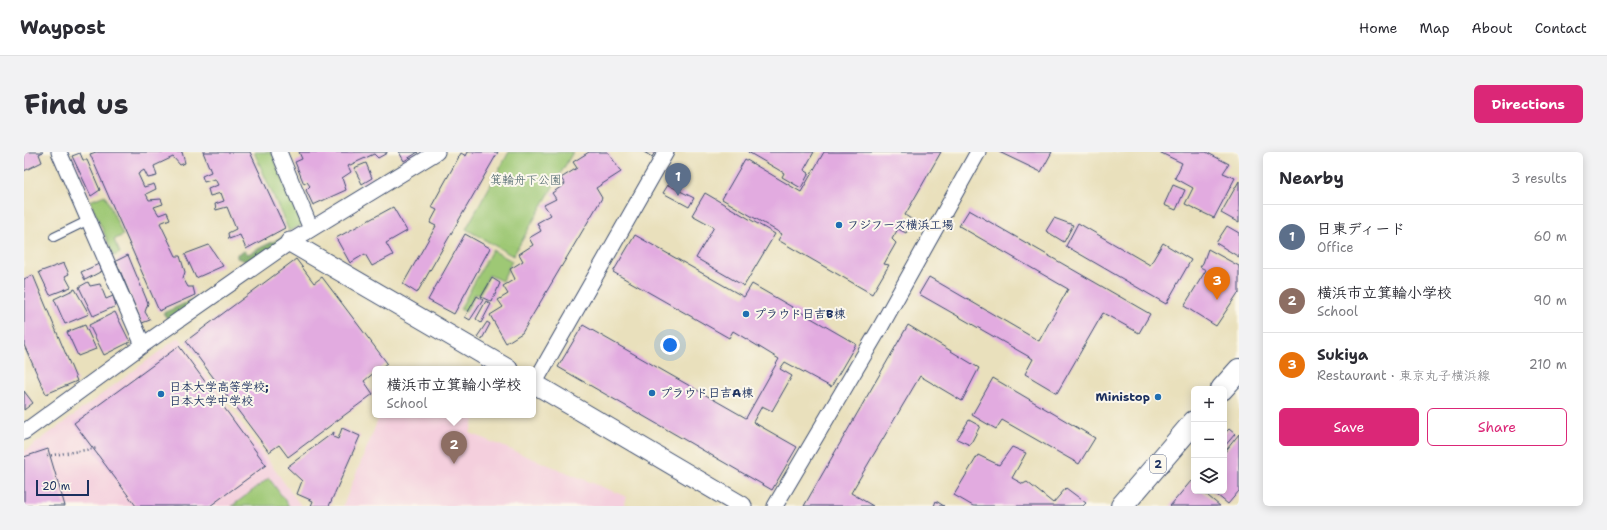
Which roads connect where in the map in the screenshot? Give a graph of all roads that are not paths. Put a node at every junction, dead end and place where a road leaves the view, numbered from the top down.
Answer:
1 (59, 152) edge
2 (279, 152) edge
3 (438, 152) edge
4 (666, 152) edge
5 (978, 152) edge
6 (89, 220) junction
7 (311, 229) junction
8 (54, 237) dead end
9 (290, 242) junction
10 (143, 345) junction
11 (503, 366) edge
12 (1239, 370) edge
13 (536, 380) edge
14 (536, 385) edge
15 (1225, 386) edge
16 (1191, 426) edge
17 (24, 432) edge
18 (742, 506) edge
19 (775, 506) edge
20 (1122, 506) edge

1 - 6 street
2 - 7 street
3 - 7 street
4 - 13 street
5 - 19 street
6 - 8 lane
6 - 10 street
7 - 9 street
9 - 10 street
9 - 11 street
10 - 17 street
12 - 15 main road
14 - 18 street
16 - 20 main road, 2

